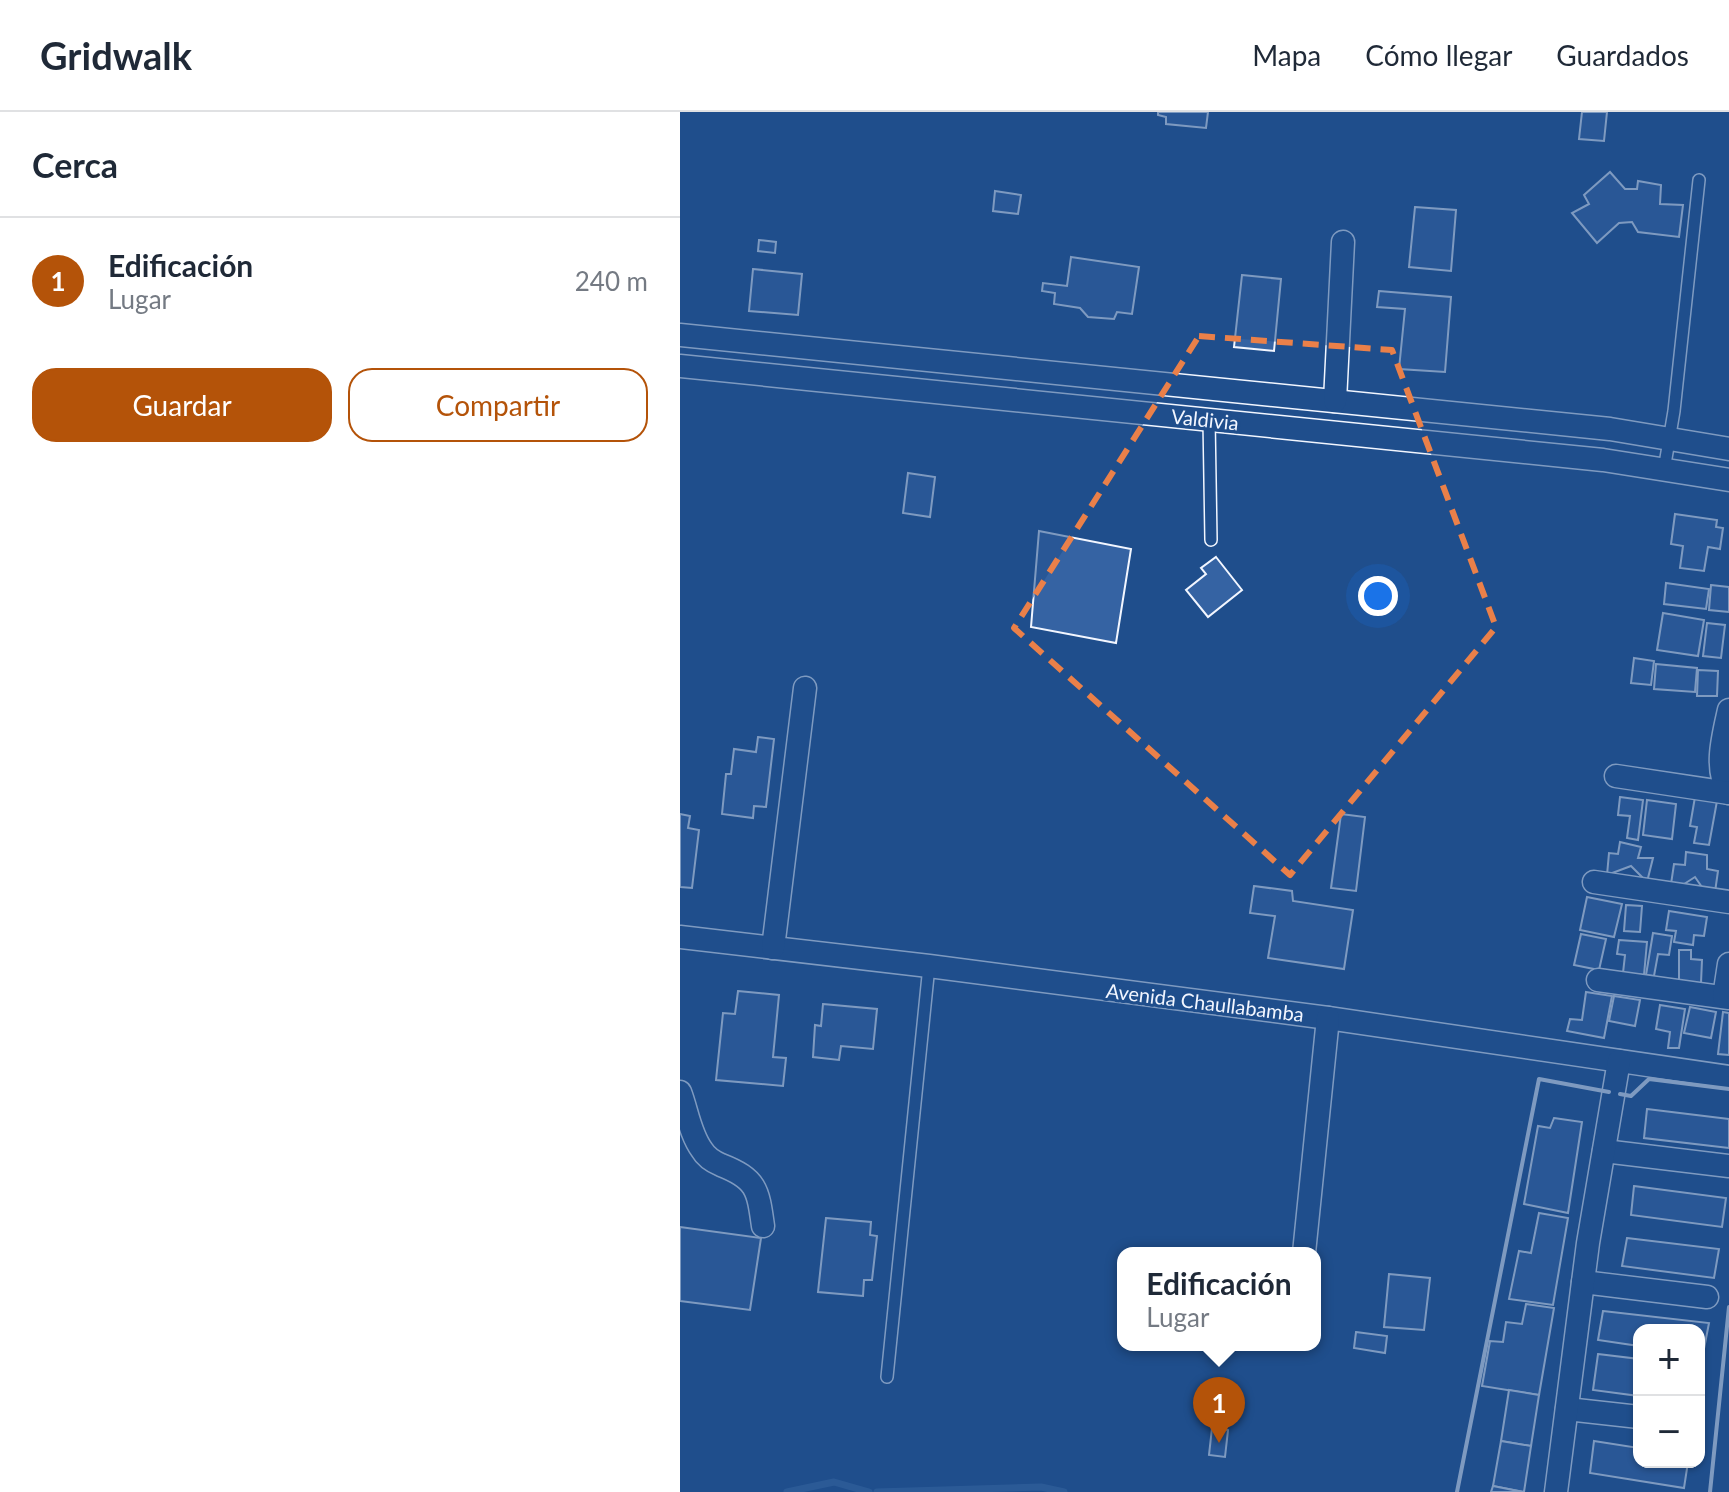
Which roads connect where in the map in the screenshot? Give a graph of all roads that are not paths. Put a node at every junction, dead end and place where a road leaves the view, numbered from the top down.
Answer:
1 (1699, 180) dead end
2 (1343, 242) dead end
3 (680, 335) edge
4 (680, 366) edge
5 (1190, 387) junction
6 (1335, 401) junction
7 (1199, 418) junction
8 (1670, 439) junction
9 (1729, 449) edge
10 (1664, 470) junction
11 (1729, 480) edge
12 (1211, 540) dead end
13 (805, 688) dead end
14 (1729, 710) edge
15 (1616, 776) dead end
16 (1729, 793) edge
17 (1594, 882) dead end
18 (1729, 902) edge
19 (680, 937) edge
20 (773, 948) junction
21 (1729, 964) edge
22 (929, 966) junction
23 (1598, 980) dead end
24 (1727, 997) edge
25 (1328, 1018) junction
26 (1619, 1061) junction
27 (1729, 1077) edge
28 (680, 1092) edge
29 (1604, 1151) junction
30 (1729, 1166) edge
31 (763, 1226) dead end
32 (1305, 1247) edge
33 (1583, 1282) junction
34 (1707, 1297) dead end
35 (887, 1377) dead end
36 (1567, 1409) junction
37 (1633, 1416) edge
38 (1556, 1492) edge

1 - 8 lane
2 - 6 street
3 - 5 street, Valdivia
4 - 7 street, Valdivia
5 - 6 street, Valdivia
5 - 7 street
6 - 8 street, Valdivia
7 - 10 street, Valdivia
7 - 12 lane
8 - 9 street, Valdivia
8 - 10 lane
10 - 11 street, Valdivia
13 - 20 street
14 - 16 street
15 - 16 street
17 - 18 street
19 - 20 street, Avenida Chaullabamba
20 - 22 street, Avenida Chaullabamba
21 - 24 street
22 - 25 street, Avenida Chaullabamba
22 - 35 lane
23 - 24 street
25 - 26 street, Avenida Chaullabamba
25 - 32 street
26 - 27 street, Avenida Chaullabamba
26 - 29 street
28 - 31 street
29 - 30 street
29 - 33 street
33 - 34 street
33 - 36 street
36 - 37 street
36 - 38 street

